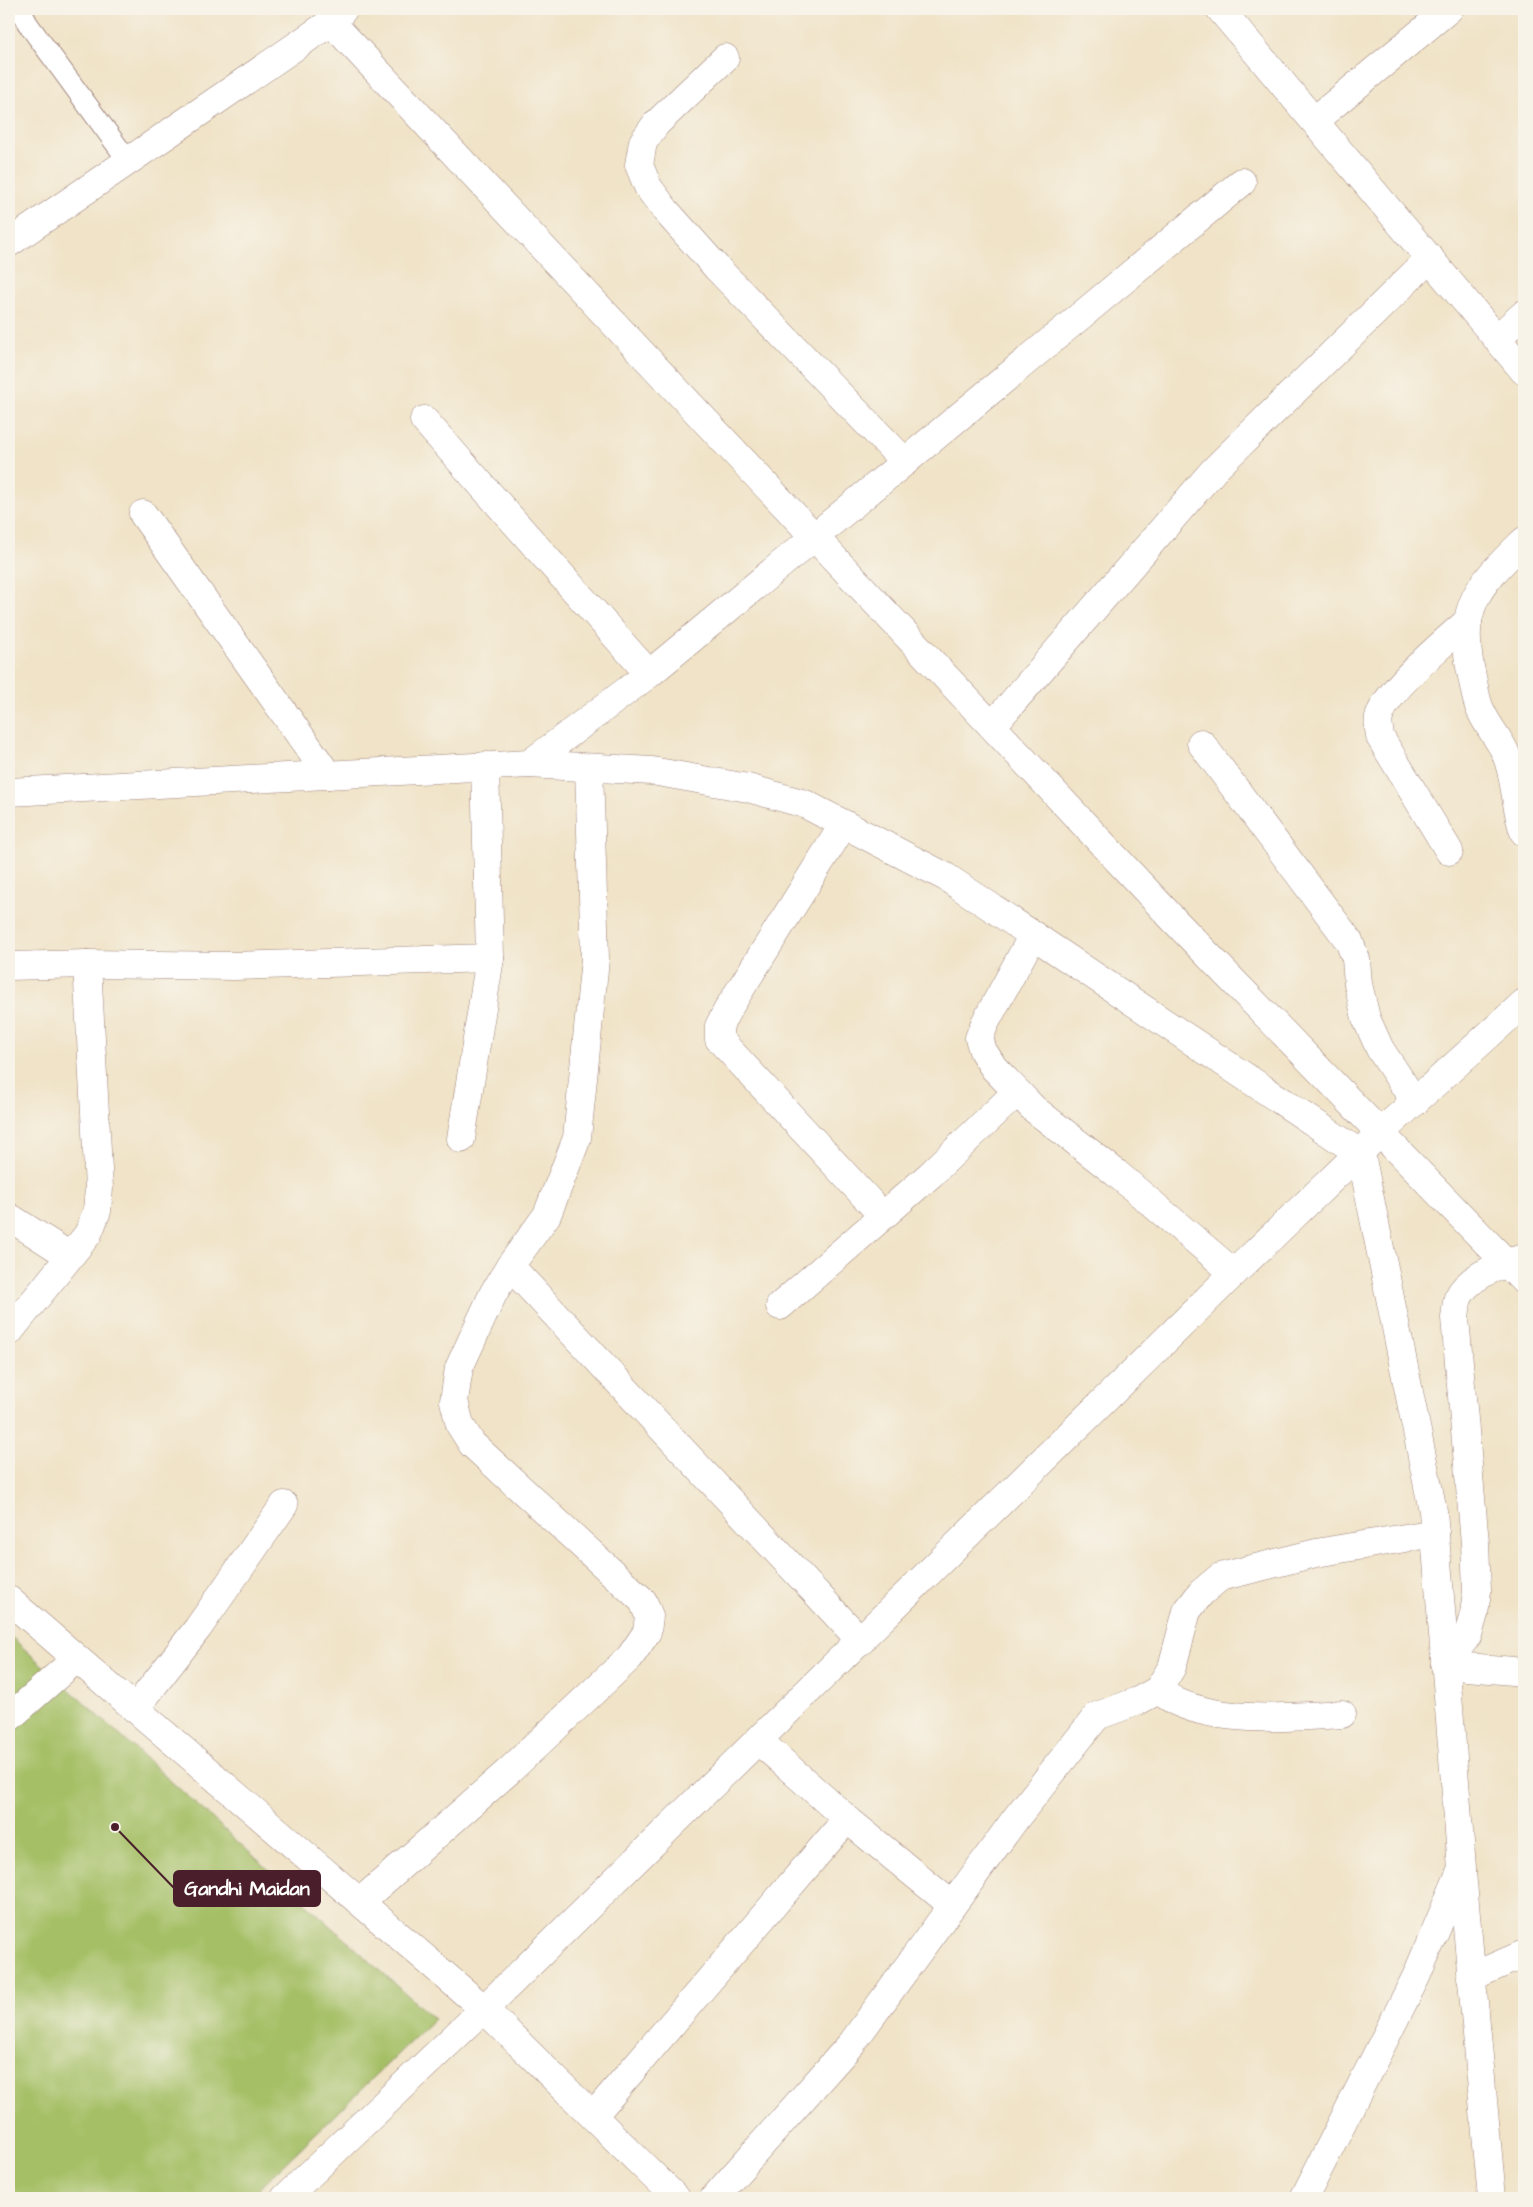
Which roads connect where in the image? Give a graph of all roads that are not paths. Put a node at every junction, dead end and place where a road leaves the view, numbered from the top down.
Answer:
1 (20, 9) edge
2 (1220, 9) edge
3 (1449, 9) edge
4 (338, 15) edge
5 (725, 58) dead end
6 (1315, 120) junction
7 (129, 162) junction
8 (1242, 182) dead end
9 (9, 243) edge
10 (1430, 258) junction
11 (1524, 314) edge
12 (1497, 338) junction
13 (1524, 371) edge
14 (424, 420) dead end
15 (905, 462) junction
16 (143, 514) dead end
17 (815, 537) junction
18 (1524, 541) edge
19 (1468, 621) junction
20 (649, 674) junction
21 (992, 726) junction
22 (1201, 743) dead end
23 (529, 764) junction
24 (484, 766) junction
25 (589, 768) junction
26 (328, 775) junction
27 (1520, 781) edge
28 (9, 792) edge
29 (844, 824) junction
30 (1524, 832) edge
31 (1449, 851) dead end
32 (1033, 935) junction
33 (490, 958) junction
34 (87, 964) junction
35 (9, 966) edge
36 (1524, 1003) edge
37 (1017, 1092) junction
38 (1415, 1102) junction
39 (1380, 1133) junction
40 (460, 1139) dead end
41 (1361, 1154) junction
42 (883, 1216) junction
43 (9, 1217) edge
44 (70, 1256) junction
45 (510, 1266) junction
46 (1518, 1268) edge
47 (1234, 1273) junction
48 (780, 1306) dead end
49 (9, 1332) edge
50 (284, 1504) dead end
51 (1435, 1533) junction
52 (9, 1600) edge
53 (860, 1641) junction
54 (76, 1659) junction
55 (1445, 1665) junction
56 (1524, 1672) edge
57 (1158, 1690) junction
58 (135, 1709) junction
59 (1342, 1714) dead end
60 (9, 1718) edge
61 (759, 1741) junction
62 (848, 1819) junction
63 (1462, 1868) junction
64 (360, 1902) junction
65 (952, 1906) junction
66 (1524, 1954) edge
67 (1471, 1977) junction
68 (484, 2008) junction
69 (593, 2116) junction
70 (285, 2198) edge
71 (676, 2198) edge
72 (714, 2198) edge
73 (1304, 2198) edge
74 (1492, 2198) edge

1 - 7 lane
2 - 6 street
3 - 6 street
4 - 7 street
4 - 17 street
5 - 15 street
6 - 10 street
7 - 9 street
8 - 15 street
10 - 12 street
10 - 21 street
11 - 12 street
12 - 13 street
14 - 20 street
15 - 17 street
16 - 26 street
17 - 20 street
17 - 21 street
18 - 19 street
19 - 27 street
19 - 31 street
20 - 23 street
21 - 39 street
22 - 38 street
23 - 24 street
23 - 25 street
24 - 26 street
24 - 33 street
25 - 29 street
25 - 45 street
26 - 28 street
27 - 30 street
29 - 32 street
29 - 42 street
32 - 37 street
32 - 41 street
33 - 34 street
33 - 40 street
34 - 35 street
34 - 44 street
36 - 38 street
37 - 42 street
37 - 47 street
38 - 39 street
39 - 41 street
39 - 46 street
41 - 47 street
41 - 51 street
42 - 48 street
43 - 44 street
44 - 49 street
45 - 53 street
45 - 64 street
46 - 55 street
47 - 53 street
50 - 58 street
51 - 55 street
51 - 57 street
52 - 54 street
53 - 61 street
54 - 58 street
54 - 60 street
55 - 56 street
55 - 63 street
57 - 59 street
57 - 65 street
58 - 64 street
61 - 62 street
61 - 68 street
62 - 65 street
62 - 69 street
63 - 67 street
63 - 73 street
64 - 68 street
65 - 72 street
66 - 67 street
67 - 74 street
68 - 69 street
68 - 70 street
69 - 71 street

